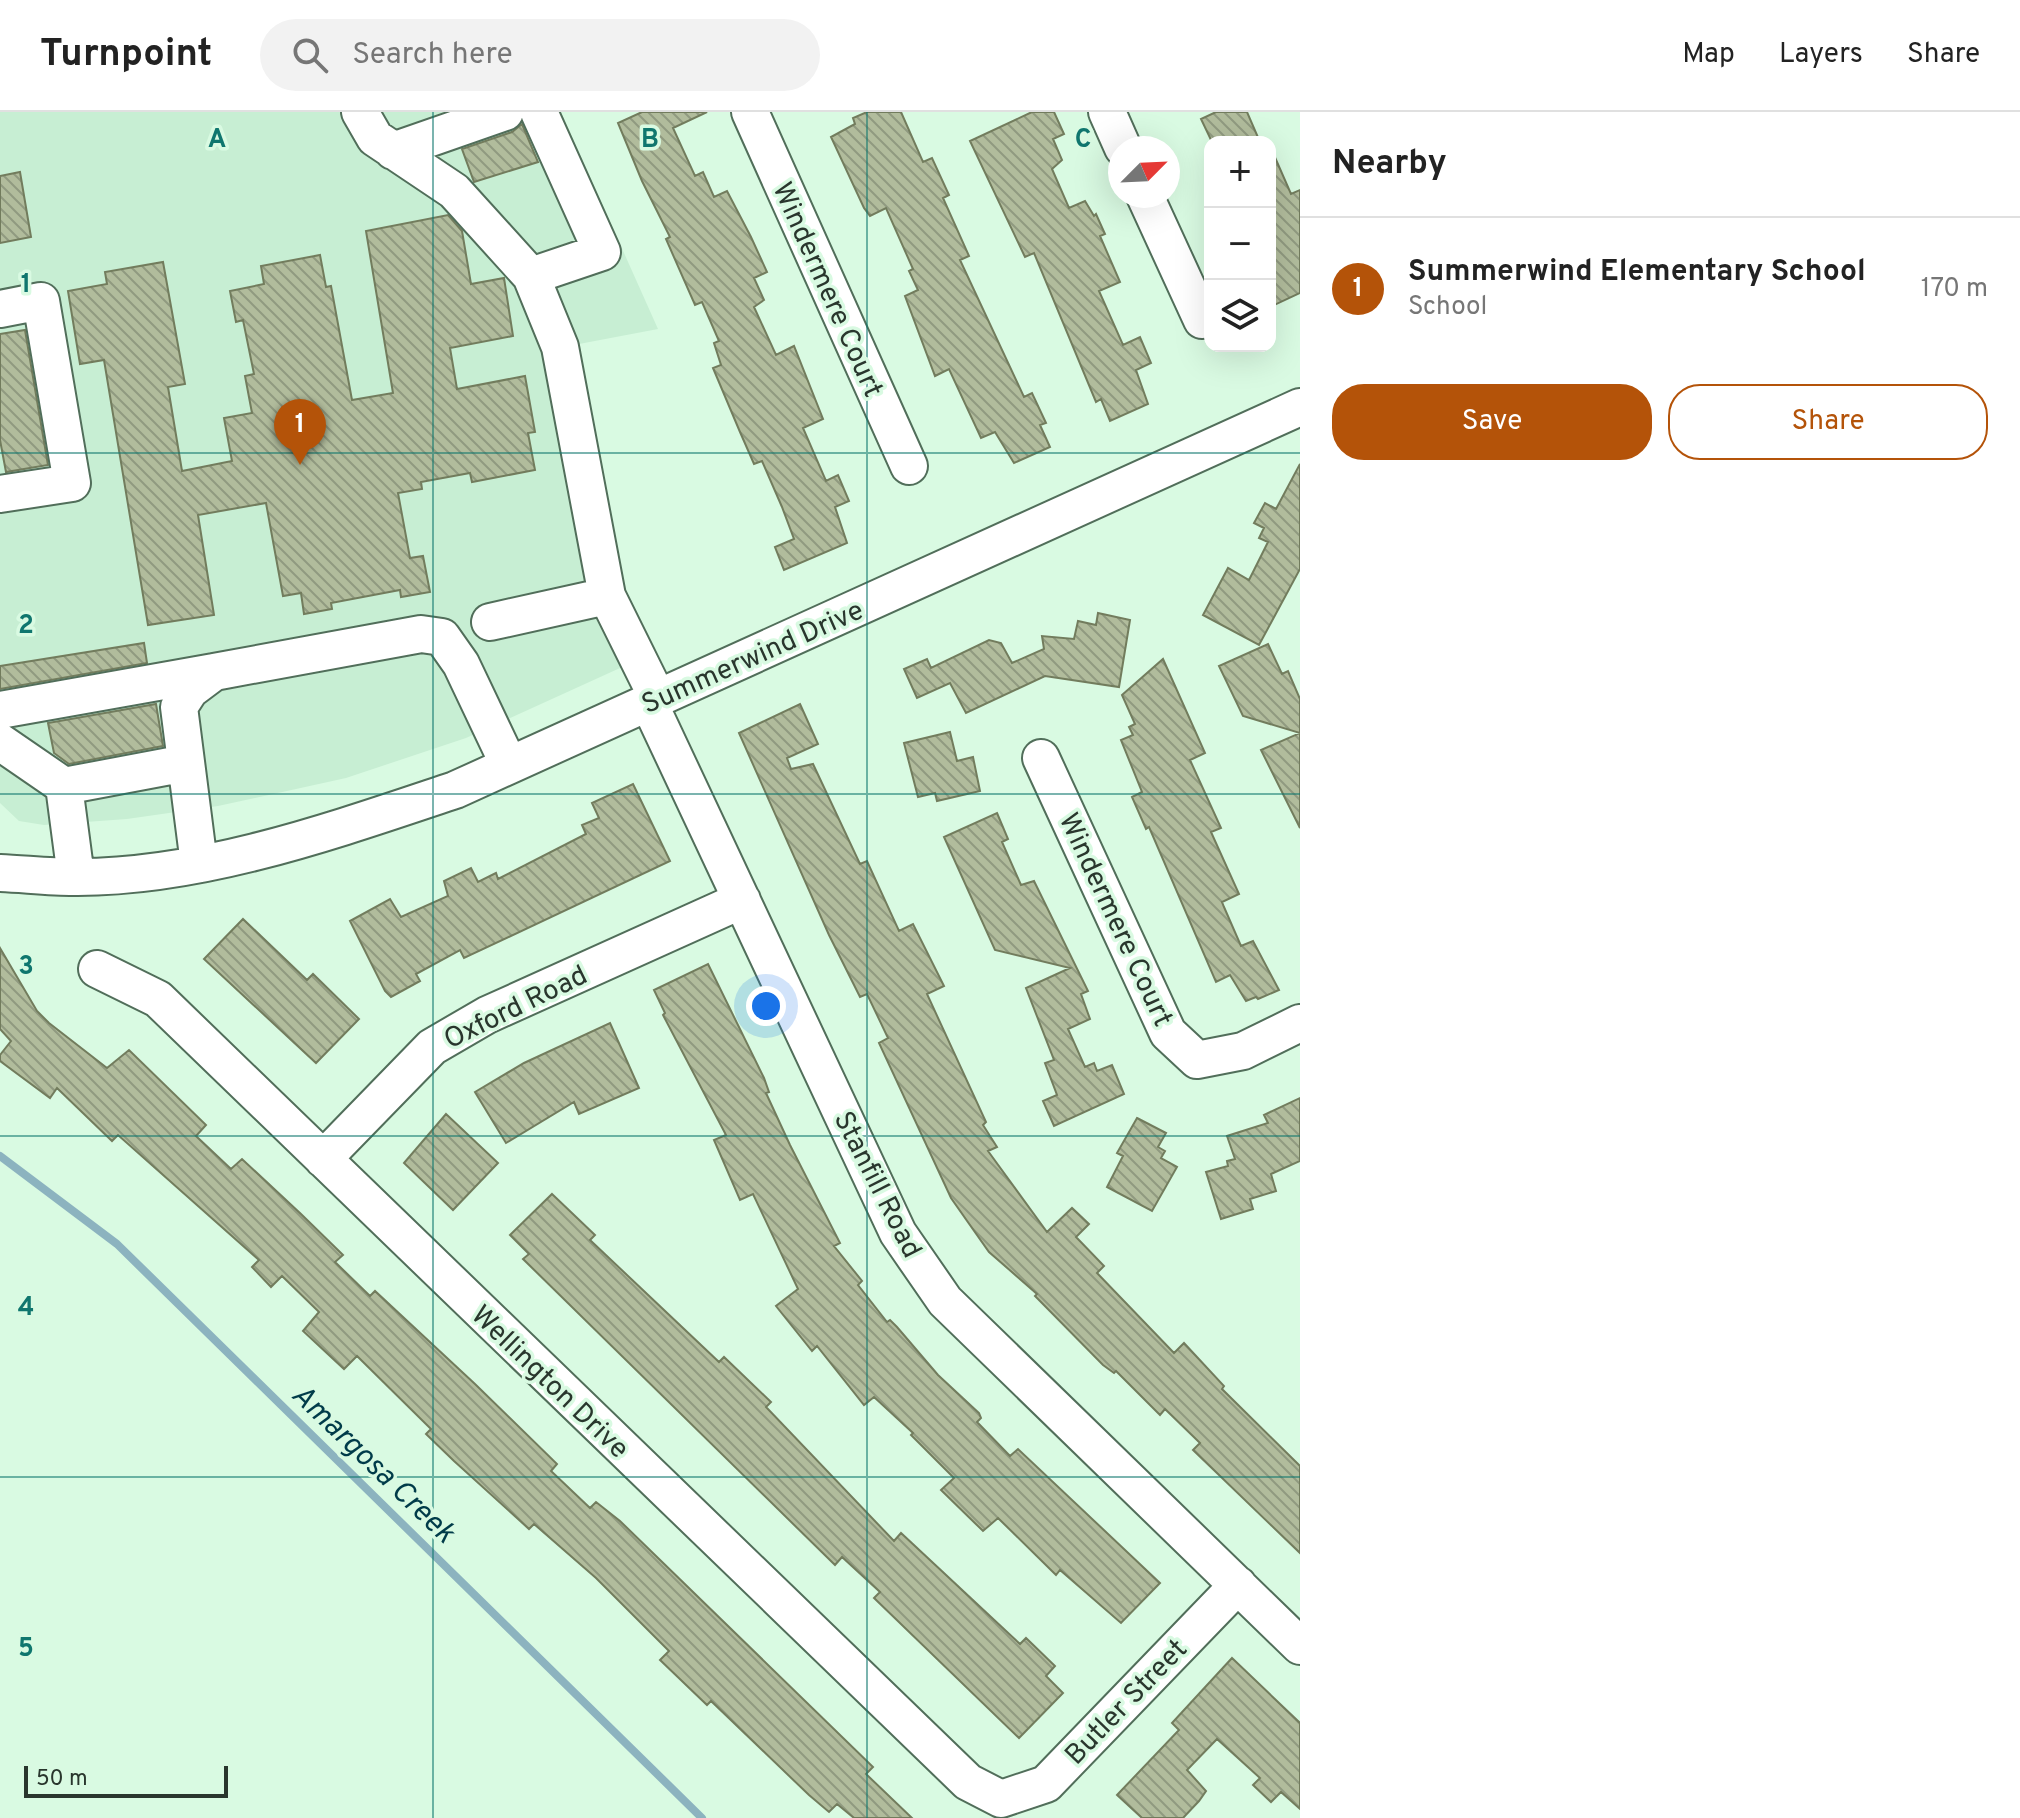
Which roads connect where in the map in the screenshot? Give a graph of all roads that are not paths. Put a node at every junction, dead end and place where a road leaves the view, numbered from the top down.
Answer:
1 (360, 112) edge
2 (505, 112) edge
3 (539, 112) edge
4 (750, 112) edge
5 (1107, 112) edge
6 (1118, 136) edge
7 (393, 151) junction
8 (1151, 208) edge
9 (531, 276) junction
10 (0, 309) edge
11 (1202, 320) dead end
12 (1300, 407) edge
13 (909, 466) dead end
14 (0, 494) edge
15 (607, 596) junction
16 (490, 622) dead end
17 (214, 672) junction
18 (653, 701) junction
19 (0, 710) edge
20 (0, 742) edge
21 (1041, 758) dead end
22 (186, 763) junction
23 (509, 765) junction
24 (64, 786) junction
25 (195, 865) junction
26 (0, 873) edge
27 (76, 877) junction
28 (742, 900) junction
29 (97, 969) dead end
30 (1300, 1023) edge
31 (323, 1159) junction
32 (1238, 1585) junction
33 (1300, 1646) edge
34 (1001, 1799) joint

1 - 7 street, Stanfill Road
2 - 7 street
3 - 9 street
4 - 13 street, Windermere Court
5 - 6 street
7 - 9 street, Stanfill Road
8 - 11 street
9 - 15 street, Stanfill Road
10 - 14 street
12 - 18 street, Summerwind Drive
15 - 16 street
15 - 18 street, Stanfill Road
17 - 19 street
17 - 22 street
17 - 23 street
18 - 23 street, Summerwind Drive
18 - 28 street, Stanfill Road
20 - 24 street
21 - 30 street, Windermere Court
22 - 24 street
22 - 25 street
23 - 25 street, Summerwind Drive
24 - 27 street
25 - 27 street, Summerwind Drive
26 - 27 street, Summerwind Drive
28 - 31 street, Oxford Road
28 - 32 street, Stanfill Road
29 - 31 street, Wellington Drive
31 - 34 street, Wellington Drive
32 - 33 street, Stanfill Road
32 - 34 street, Butler Street

